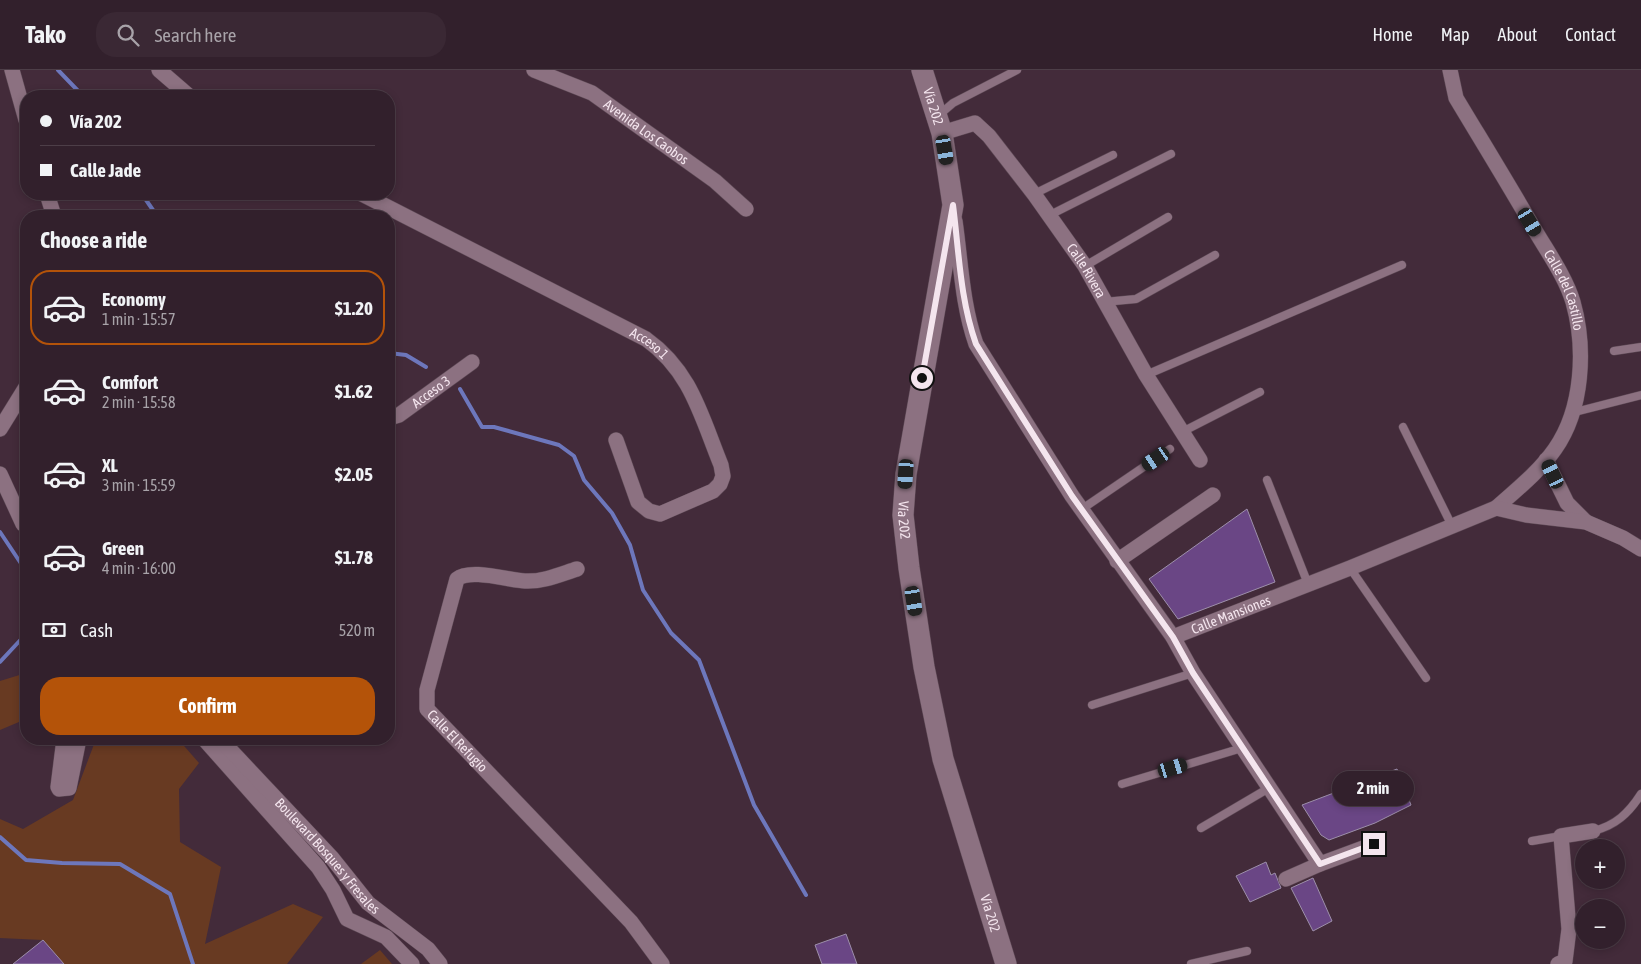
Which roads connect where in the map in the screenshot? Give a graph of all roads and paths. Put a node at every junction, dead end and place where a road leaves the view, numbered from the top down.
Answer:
1 (12, 70) edge
2 (159, 70) edge
3 (534, 70) edge
4 (922, 70) edge
5 (1017, 70) edge
6 (1450, 70) edge
7 (182, 90) edge
8 (20, 99) edge
9 (939, 125) junction
10 (1171, 154) dead end
11 (1113, 155) dead end
12 (1034, 194) junction
13 (374, 200) edge
14 (953, 205) junction
15 (393, 210) edge
16 (746, 210) dead end
17 (395, 211) edge
18 (1050, 216) junction
19 (1168, 217) dead end
20 (1215, 255) dead end
21 (1402, 265) dead end
22 (1085, 266) junction
23 (1104, 302) junction
24 (1641, 347) edge
25 (1614, 352) dead end
26 (472, 362) dead end
27 (1146, 375) junction
28 (1260, 392) dead end
29 (1641, 395) edge
30 (20, 397) edge
31 (1571, 413) junction
32 (395, 416) edge
33 (1403, 427) dead end
34 (0, 429) edge
35 (1182, 432) junction
36 (616, 440) dead end
37 (1170, 449) dead end
38 (1200, 460) dead end
39 (1546, 460) junction
40 (0, 474) edge
41 (1267, 480) dead end
42 (1213, 495) dead end
43 (1496, 508) junction
44 (1082, 509) junction
45 (20, 517) edge
46 (1586, 522) junction
47 (1452, 526) junction
48 (1641, 549) edge
49 (1117, 561) junction
50 (1350, 568) junction
51 (577, 569) dead end
52 (1308, 584) junction
53 (1173, 637) junction
54 (1193, 673) junction
55 (1426, 678) dead end
56 (1092, 705) dead end
57 (63, 745) edge
58 (77, 745) edge
59 (209, 745) edge
60 (226, 745) edge
61 (1242, 748) junction
62 (1122, 784) dead end
63 (1269, 788) junction
64 (1641, 794) edge
65 (1200, 828) dead end
66 (1593, 831) joint
67 (1561, 836) junction
68 (1532, 841) dead end
69 (1374, 844) dead end
70 (1320, 864) junction
71 (1286, 879) dead end
72 (1575, 922) edge
73 (1575, 932) edge
74 (1247, 951) dead end
75 (1566, 963) edge
76 (412, 964) edge
77 (440, 964) edge
78 (662, 964) edge
79 (1006, 964) edge
80 (1191, 964) edge

1 - 8 street
2 - 7 street
3 - 16 street, Avenida Los Caobos
4 - 9 main road, Vía 202
5 - 9 lane
6 - 31 street, Calle del Castillo
9 - 12 street, Calle Rivera
9 - 14 main road, Vía 202
10 - 18 lane
11 - 12 lane
12 - 18 street, Calle Rivera
13 - 15 street, Acceso 1
14 - 44 street
14 - 79 main road, Vía 202
17 - 36 street, Acceso 1
18 - 22 street, Calle Rivera
19 - 22 lane
20 - 23 lane
21 - 27 lane
22 - 23 street, Calle Rivera
23 - 27 street, Calle Rivera
24 - 25 lane
26 - 32 street, Acceso 3
27 - 35 street, Calle Rivera
28 - 35 lane
29 - 31 lane
30 - 34 street
31 - 39 street, Calle del Castillo
33 - 47 lane
35 - 38 street, Calle Rivera
37 - 44 lane
39 - 43 street, Calle del Castillo
39 - 46 street
40 - 45 street
41 - 52 lane
42 - 49 street
43 - 46 street
43 - 47 street, Calle Mansiones
44 - 49 street
46 - 48 street
47 - 50 street, Calle Mansiones
49 - 53 street
50 - 52 street, Calle Mansiones
50 - 55 lane
51 - 78 street, Calle El Refugio
52 - 53 street, Calle Mansiones
53 - 54 street
54 - 56 lane
54 - 61 street
57 - 58 street
59 - 76 street, Boulevard Bosques y Fresales
60 - 77 street, Boulevard Bosques y Fresales
61 - 62 lane
61 - 63 street
63 - 65 lane
63 - 70 street
64 - 66 lane
66 - 67 street
67 - 68 lane
67 - 72 street
69 - 70 street
70 - 71 street
73 - 75 street
74 - 80 lane

